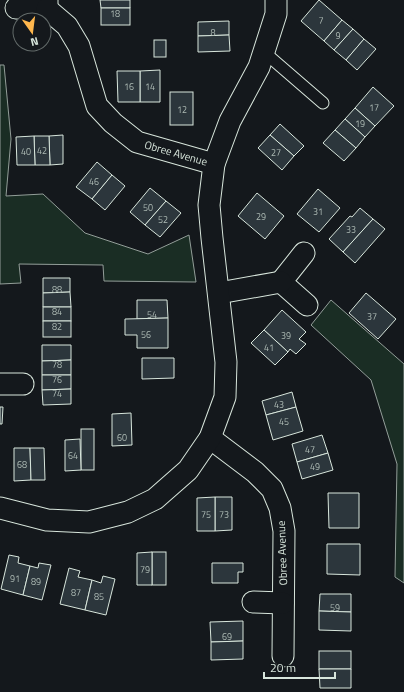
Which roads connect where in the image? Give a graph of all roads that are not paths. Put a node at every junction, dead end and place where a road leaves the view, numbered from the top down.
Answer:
1 (276, 0) edge
2 (47, 4) edge
3 (16, 8) dead end
4 (264, 52) junction
5 (323, 103) dead end
6 (214, 164) junction
7 (304, 253) dead end
8 (281, 282) junction
9 (219, 293) junction
10 (307, 305) dead end
11 (0, 384) edge
12 (23, 384) dead end
13 (210, 438) junction
14 (0, 508) edge
15 (252, 602) dead end
16 (283, 603) junction
17 (283, 656) dead end

1 - 4 street, Obree Avenue
2 - 3 street, Obree Avenue
2 - 6 street, Obree Avenue
4 - 5 lane
4 - 6 street, Obree Avenue
6 - 9 street, Obree Avenue
7 - 8 street
8 - 9 street
8 - 10 street
9 - 13 street, Obree Avenue
11 - 12 street
13 - 14 street, Obree Avenue
13 - 16 street, Obree Avenue
15 - 16 street
16 - 17 street, Obree Avenue

